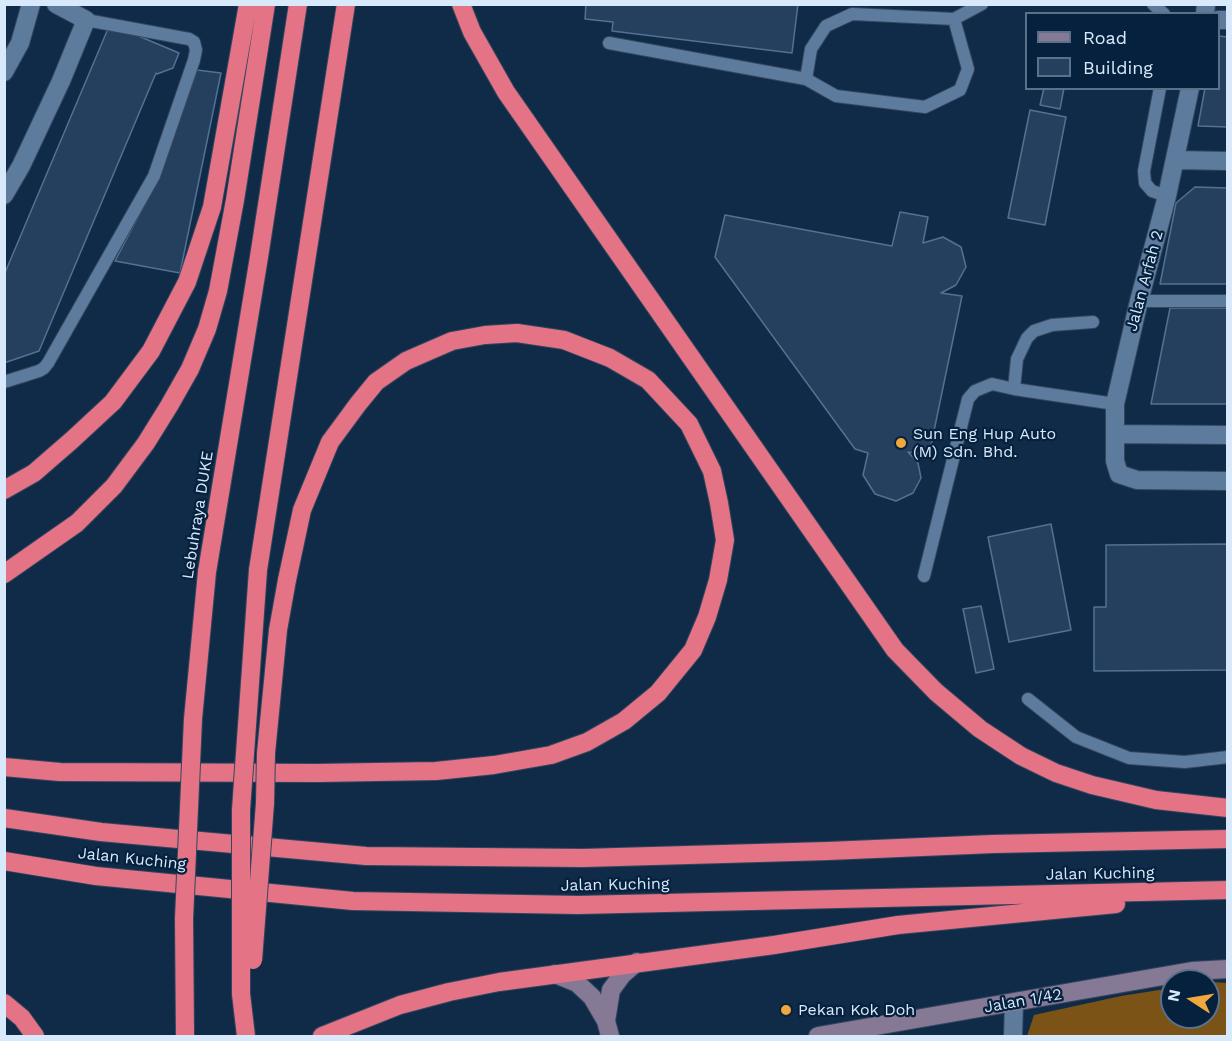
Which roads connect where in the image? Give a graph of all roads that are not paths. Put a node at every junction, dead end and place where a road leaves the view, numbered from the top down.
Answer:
1 (31, 4) edge
2 (56, 4) edge
3 (248, 4) edge
4 (266, 4) edge
5 (290, 4) edge
6 (298, 4) edge
7 (346, 4) edge
8 (461, 4) edge
9 (982, 4) edge
10 (954, 19) junction
11 (86, 20) junction
12 (609, 43) dead end
13 (4, 72) edge
14 (806, 79) junction
15 (1160, 90) edge
16 (1190, 90) edge
17 (277, 140) junction
18 (1176, 160) junction
19 (1227, 160) edge
20 (4, 195) edge
21 (1167, 196) junction
22 (1139, 301) junction
23 (1227, 301) edge
24 (1093, 322) dead end
25 (4, 382) edge
26 (1014, 389) junction
27 (1115, 404) junction
28 (1116, 434) junction
29 (1227, 435) edge
30 (1227, 481) edge
31 (4, 490) edge
32 (4, 574) edge
33 (924, 576) dead end
34 (1028, 699) dead end
35 (1227, 757) edge
36 (4, 767) edge
37 (1227, 808) edge
38 (4, 818) edge
39 (1227, 839) edge
40 (4, 861) edge
41 (1227, 891) edge
42 (637, 963) junction
43 (1227, 969) edge
44 (555, 974) junction
45 (1014, 1002) junction
46 (4, 1003) edge
47 (608, 1029) edge
48 (36, 1036) edge
49 (185, 1036) edge
50 (246, 1036) edge
51 (322, 1036) edge
52 (820, 1036) edge
53 (1013, 1036) edge

1 - 13 street
2 - 11 street
3 - 31 highway
4 - 32 highway
5 - 17 highway
6 - 17 highway, Lebuhraya DUKE
7 - 50 highway, bridge
8 - 37 highway
9 - 10 lane
10 - 14 lane
10 - 14 lane
11 - 20 street
11 - 25 lane
12 - 14 lane
15 - 21 lane
16 - 18 street, Jalan Arfah 2
17 - 49 highway, Lebuhraya DUKE, bridge
18 - 19 street
18 - 21 street, Jalan Arfah 2
21 - 22 street, Jalan Arfah 2
22 - 23 lane
22 - 27 street, Jalan Arfah 2
24 - 26 lane
26 - 27 lane
26 - 33 lane
27 - 28 street, Jalan Arfah 2
28 - 29 street
28 - 30 street, Jalan Arfah 2
34 - 35 lane
36 - 50 highway, bridge
38 - 39 highway, Jalan Kuching
40 - 41 highway, Jalan Kuching
41 - 42 highway
42 - 44 highway
42 - 47 street
43 - 45 street, Jalan 1/42
44 - 47 street
44 - 51 highway
45 - 52 street, Jalan 1/42
45 - 53 street
46 - 48 highway

